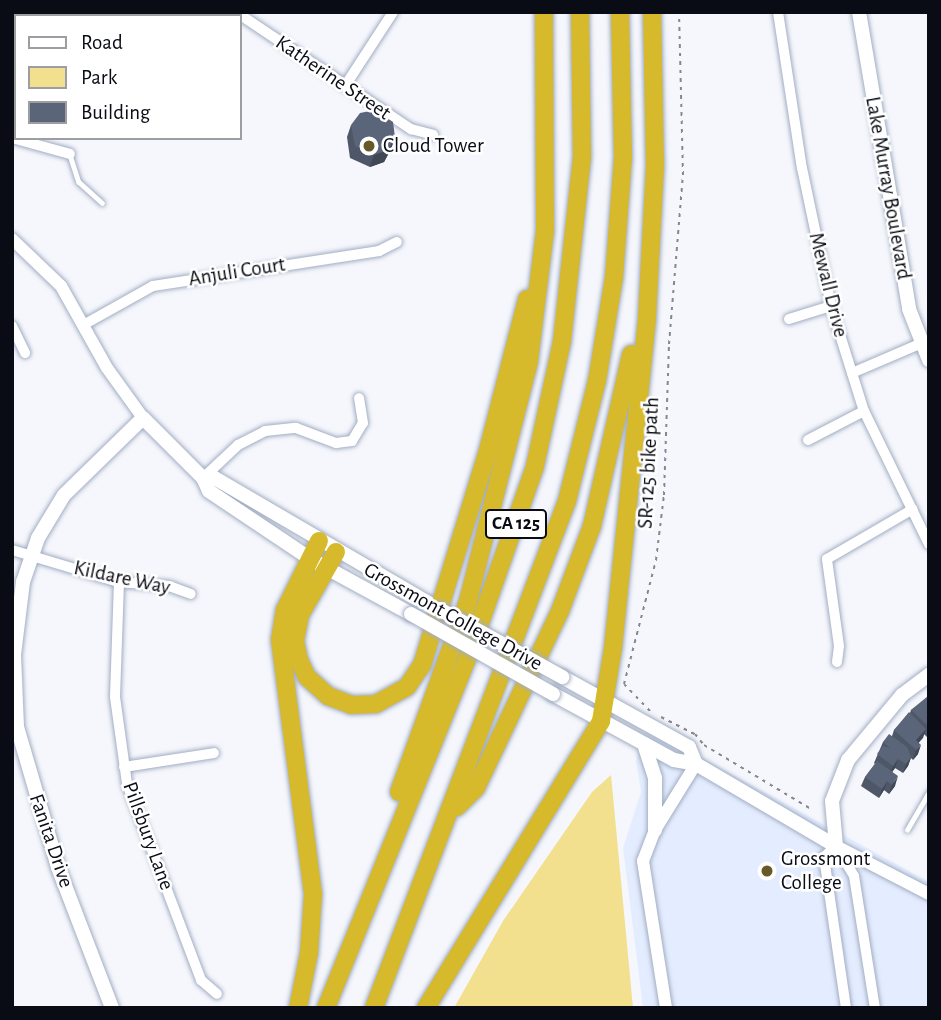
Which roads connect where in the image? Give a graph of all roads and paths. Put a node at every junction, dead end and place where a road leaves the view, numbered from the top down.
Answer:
1 (393, 12) edge
2 (544, 12) edge
3 (580, 12) edge
4 (620, 12) edge
5 (652, 12) edge
6 (679, 12) edge
7 (778, 12) edge
8 (859, 12) edge
9 (242, 16) edge
10 (345, 86) junction
11 (433, 135) dead end
12 (19, 140) edge
13 (70, 154) joint
14 (102, 203) dead end
15 (545, 231) junction
16 (12, 239) edge
17 (397, 242) dead end
18 (650, 261) junction
19 (831, 306) junction
20 (789, 319) dead end
21 (85, 324) junction
22 (12, 326) edge
23 (925, 342) edge
24 (25, 353) dead end
25 (929, 360) edge
26 (852, 373) junction
27 (359, 398) dead end
28 (864, 411) junction
29 (143, 418) junction
30 (808, 440) dead end
31 (203, 478) junction
32 (913, 509) junction
33 (319, 541) junction
34 (929, 544) edge
35 (12, 550) edge
36 (336, 552) junction
37 (31, 557) junction
38 (319, 564) junction
39 (119, 582) junction
40 (191, 594) dead end
41 (836, 662) dead end
42 (929, 675) edge
43 (604, 698) junction
44 (601, 721) junction
45 (644, 744) junction
46 (214, 753) dead end
47 (696, 764) junction
48 (124, 767) junction
49 (929, 792) edge
50 (811, 809) dead end
51 (452, 811) junction
52 (655, 830) junction
53 (907, 830) dead end
54 (836, 846) junction
55 (370, 893) junction
56 (929, 894) edge
57 (217, 994) dead end
58 (112, 1008) edge
59 (298, 1008) edge
60 (326, 1008) edge
61 (374, 1008) edge
62 (426, 1008) edge
63 (666, 1008) edge
64 (846, 1008) edge
65 (875, 1008) edge

1 - 10 street
2 - 15 highway
3 - 55 highway, CA 125
4 - 51 highway, CA 125
5 - 18 highway
6 - 50 path, SR-125 bike path
7 - 19 street, Mewall Drive
8 - 23 main road, Lake Murray Boulevard
9 - 10 street, Katherine Street
10 - 11 street, Katherine Street
12 - 13 street
13 - 14 lane
15 - 38 highway
15 - 55 highway
16 - 21 street, Grossmont College Drive
17 - 21 street, Anjuli Court
18 - 43 highway
18 - 51 highway
19 - 20 street
19 - 26 street, Mewall Drive
21 - 29 street, Grossmont College Drive
22 - 24 street
23 - 25 main road, Lake Murray Boulevard
23 - 26 street
26 - 28 street, Mewall Drive
27 - 31 street
28 - 30 street
28 - 32 street, Mewall Drive
29 - 31 main road, Grossmont College Drive
29 - 37 main road, Fanita Drive
31 - 33 main road, Grossmont College Drive
31 - 38 main road, Grossmont College Drive
32 - 34 street, Mewall Drive
32 - 41 street
33 - 36 main road, Grossmont College Drive
33 - 38 highway
35 - 37 street, Kildare Way
36 - 38 highway
36 - 43 main road, Grossmont College Drive, bridge
37 - 39 street, Kildare Way
37 - 58 main road, Fanita Drive
38 - 44 main road, Grossmont College Drive, bridge
38 - 59 highway
39 - 40 street, Kildare Way
39 - 48 street, Pillsbury Lane
42 - 54 main road
43 - 44 highway
43 - 47 main road, Grossmont College Drive
44 - 45 main road, Grossmont College Drive
44 - 62 highway
45 - 47 main road, Grossmont College Drive
45 - 52 main road
46 - 48 street
47 - 52 street
47 - 54 main road, Grossmont College Drive
48 - 57 street, Pillsbury Lane
49 - 53 lane
51 - 61 highway, CA 125
52 - 63 street
54 - 56 street, Grossmont College Drive
54 - 64 street
54 - 65 street
55 - 60 highway, CA 125

